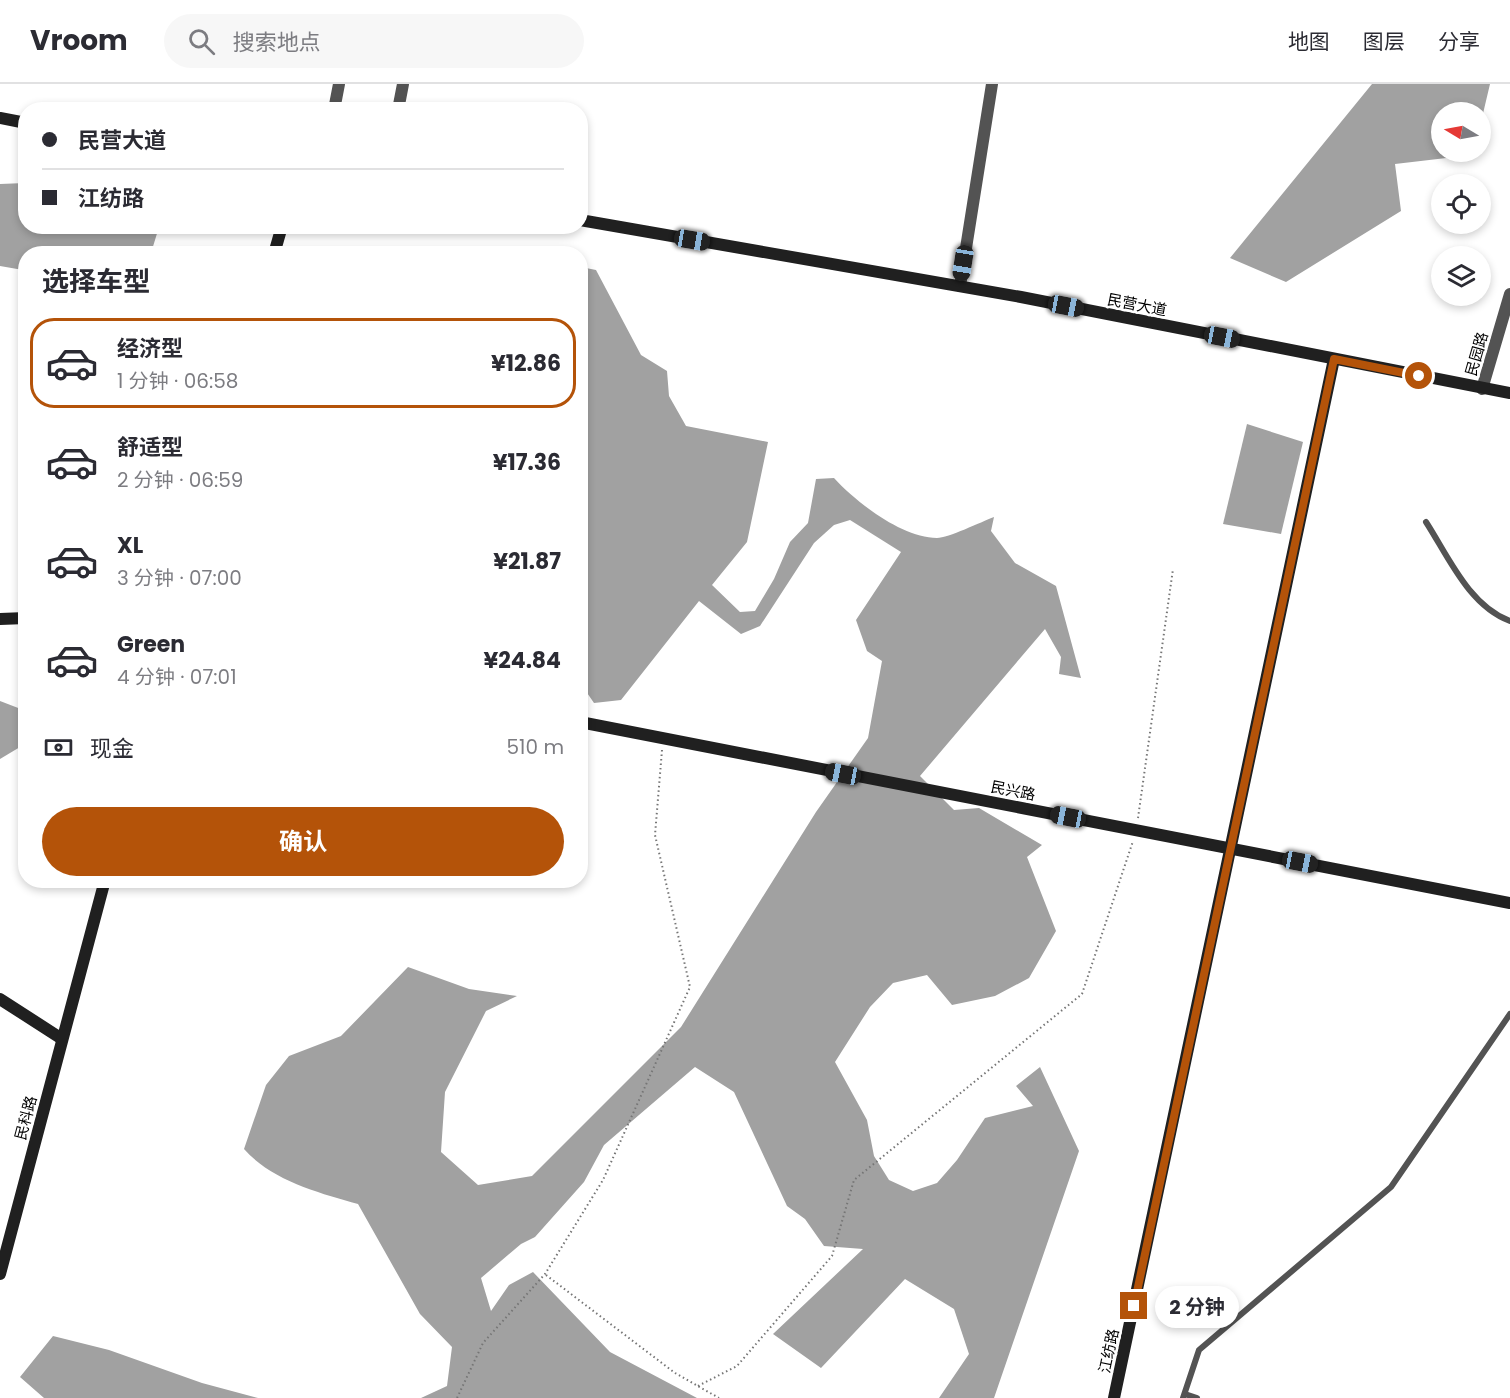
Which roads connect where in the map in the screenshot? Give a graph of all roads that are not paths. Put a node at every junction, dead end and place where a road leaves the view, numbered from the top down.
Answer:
1 (339, 84) edge
2 (403, 84) edge
3 (992, 84) edge
4 (336, 102) edge
5 (400, 102) edge
6 (0, 118) edge
7 (18, 121) edge
8 (588, 221) edge
9 (960, 286) junction
10 (1510, 294) edge
11 (1334, 359) junction
12 (1482, 388) junction
13 (1510, 393) edge
14 (1426, 522) dead end
15 (18, 618) edge
16 (0, 619) edge
17 (1510, 621) edge
18 (588, 724) edge
19 (1230, 849) junction
20 (103, 888) edge
21 (1510, 903) edge
22 (0, 999) edge
23 (1510, 1014) edge
24 (62, 1039) junction
25 (0, 1274) edge
26 (1184, 1396) edge
27 (1114, 1398) edge
28 (1197, 1398) edge

1 - 4 street
2 - 5 street
3 - 9 street
6 - 7 main road
8 - 9 main road, 民营大道
9 - 11 main road, 民营大道
10 - 12 street, 民园路
11 - 12 main road, 民营大道
11 - 19 main road, 江纺路
12 - 13 main road, 民营大道
14 - 17 lane
15 - 16 main road
18 - 19 main road, 民兴路
19 - 21 main road, 民兴路
19 - 27 main road, 江纺路
20 - 24 main road, 民科路
22 - 24 main road
23 - 26 lane
24 - 25 main road, 民科路
26 - 28 lane

